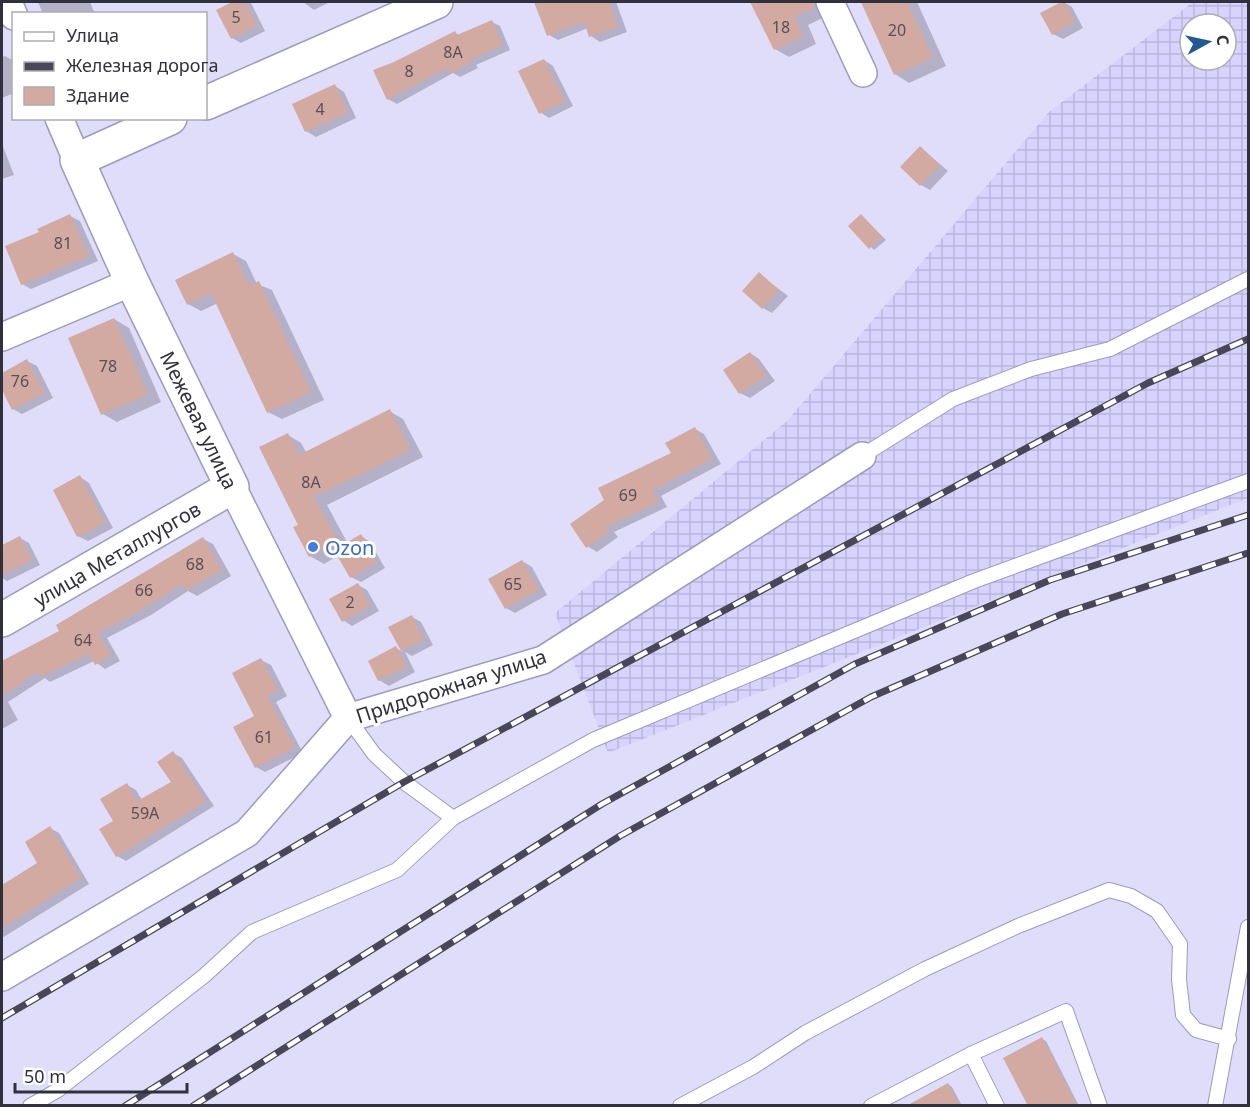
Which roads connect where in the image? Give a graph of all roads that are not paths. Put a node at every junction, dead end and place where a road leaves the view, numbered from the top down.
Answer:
1 (436, 2) edge
2 (830, 2) edge
3 (863, 73) dead end
4 (207, 103) edge
5 (60, 120) edge
6 (166, 120) edge
7 (77, 160) junction
8 (1248, 279) edge
9 (132, 282) junction
10 (2, 337) edge
11 (862, 456) joint
12 (1248, 481) edge
13 (232, 487) junction
14 (2, 620) edge
15 (348, 717) junction
16 (453, 818) junction
17 (1248, 927) edge
18 (2, 977) edge
19 (1229, 1039) junction
20 (971, 1054) junction
21 (877, 1104) edge
22 (30, 1106) edge
23 (680, 1106) edge
24 (997, 1106) edge
25 (1100, 1106) edge
26 (1215, 1106) edge

1 - 4 street
2 - 3 street
5 - 7 street, Межевая улица
6 - 7 street
7 - 9 street, Межевая улица
8 - 11 lane
9 - 10 street
9 - 13 street, Межевая улица
11 - 15 street, Придорожная улица
12 - 16 lane
13 - 14 street, улица Металлургов
13 - 15 street, Межевая улица
15 - 16 lane
15 - 18 street, Придорожная улица
16 - 22 lane
17 - 19 lane
19 - 23 lane
19 - 26 lane
20 - 21 lane
20 - 24 lane
20 - 25 lane

